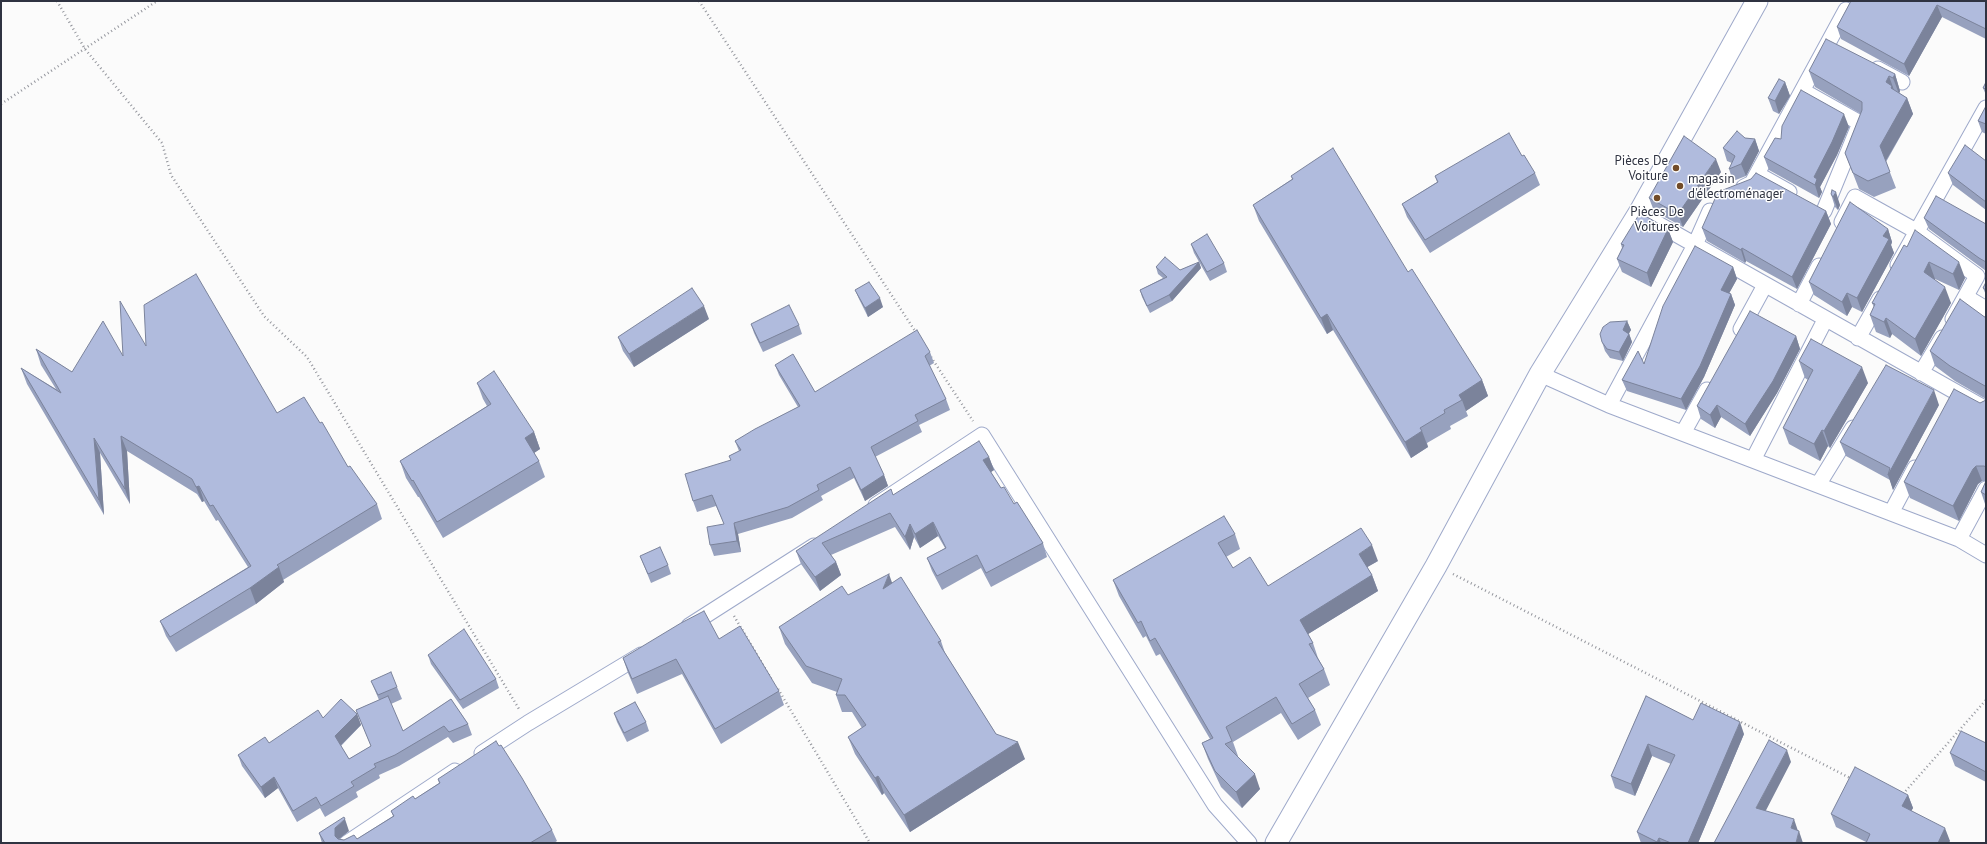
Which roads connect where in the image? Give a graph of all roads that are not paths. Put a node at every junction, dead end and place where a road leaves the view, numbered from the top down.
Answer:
1 (1757, 1) edge
2 (1849, 6) edge
3 (1829, 43) junction
4 (1842, 50) edge
5 (1862, 61) edge
6 (1902, 82) dead end
7 (1803, 90) junction
8 (1986, 108) edge
9 (1757, 174) junction
10 (1730, 192) edge
11 (1716, 198) edge
12 (1824, 211) junction
13 (1639, 213) junction
14 (1843, 221) junction
15 (1916, 231) junction
16 (1836, 235) edge
17 (1695, 245) junction
18 (1825, 256) edge
19 (1765, 285) junction
20 (1966, 297) junction
21 (1799, 304) junction
22 (1985, 305) edge
23 (1825, 320) junction
24 (1858, 338) junction
25 (1736, 339) edge
26 (1894, 358) junction
27 (1886, 372) edge
28 (1921, 373) junction
29 (1540, 374) junction
30 (1713, 380) edge
31 (1956, 393) junction
32 (1608, 405) junction
33 (1949, 406) edge
34 (1986, 410) edge
35 (1858, 418) edge
36 (1683, 433) junction
37 (1924, 453) edge
38 (1753, 460) junction
39 (1818, 485) junction
40 (1986, 489) edge
41 (864, 513) edge
42 (1891, 513) junction
43 (825, 539) edge
44 (1958, 539) junction
45 (1986, 555) edge
46 (678, 632) edge
47 (651, 649) edge
48 (347, 843) edge
49 (1249, 843) edge
50 (1276, 843) edge

1 - 13 main road
2 - 3 street
3 - 4 street
3 - 7 street
5 - 6 street
7 - 9 street
7 - 12 street
8 - 15 street
9 - 10 street
9 - 12 street
11 - 17 street
12 - 14 street
13 - 17 street
13 - 29 main road
14 - 15 street
14 - 16 street
15 - 20 street
15 - 24 street
17 - 19 street
17 - 32 street
18 - 21 street
19 - 21 street
19 - 25 street
20 - 22 street
20 - 28 street
21 - 23 street
23 - 24 street
23 - 38 street
24 - 26 street
26 - 27 street
26 - 28 street
28 - 31 street
29 - 32 street
29 - 50 main road
30 - 36 street
31 - 33 street
31 - 34 street
32 - 36 street
35 - 39 street
36 - 38 street
37 - 42 street
38 - 39 street
39 - 42 street
40 - 44 street
41 - 49 street
42 - 44 street
43 - 46 street
44 - 45 street
47 - 48 street

